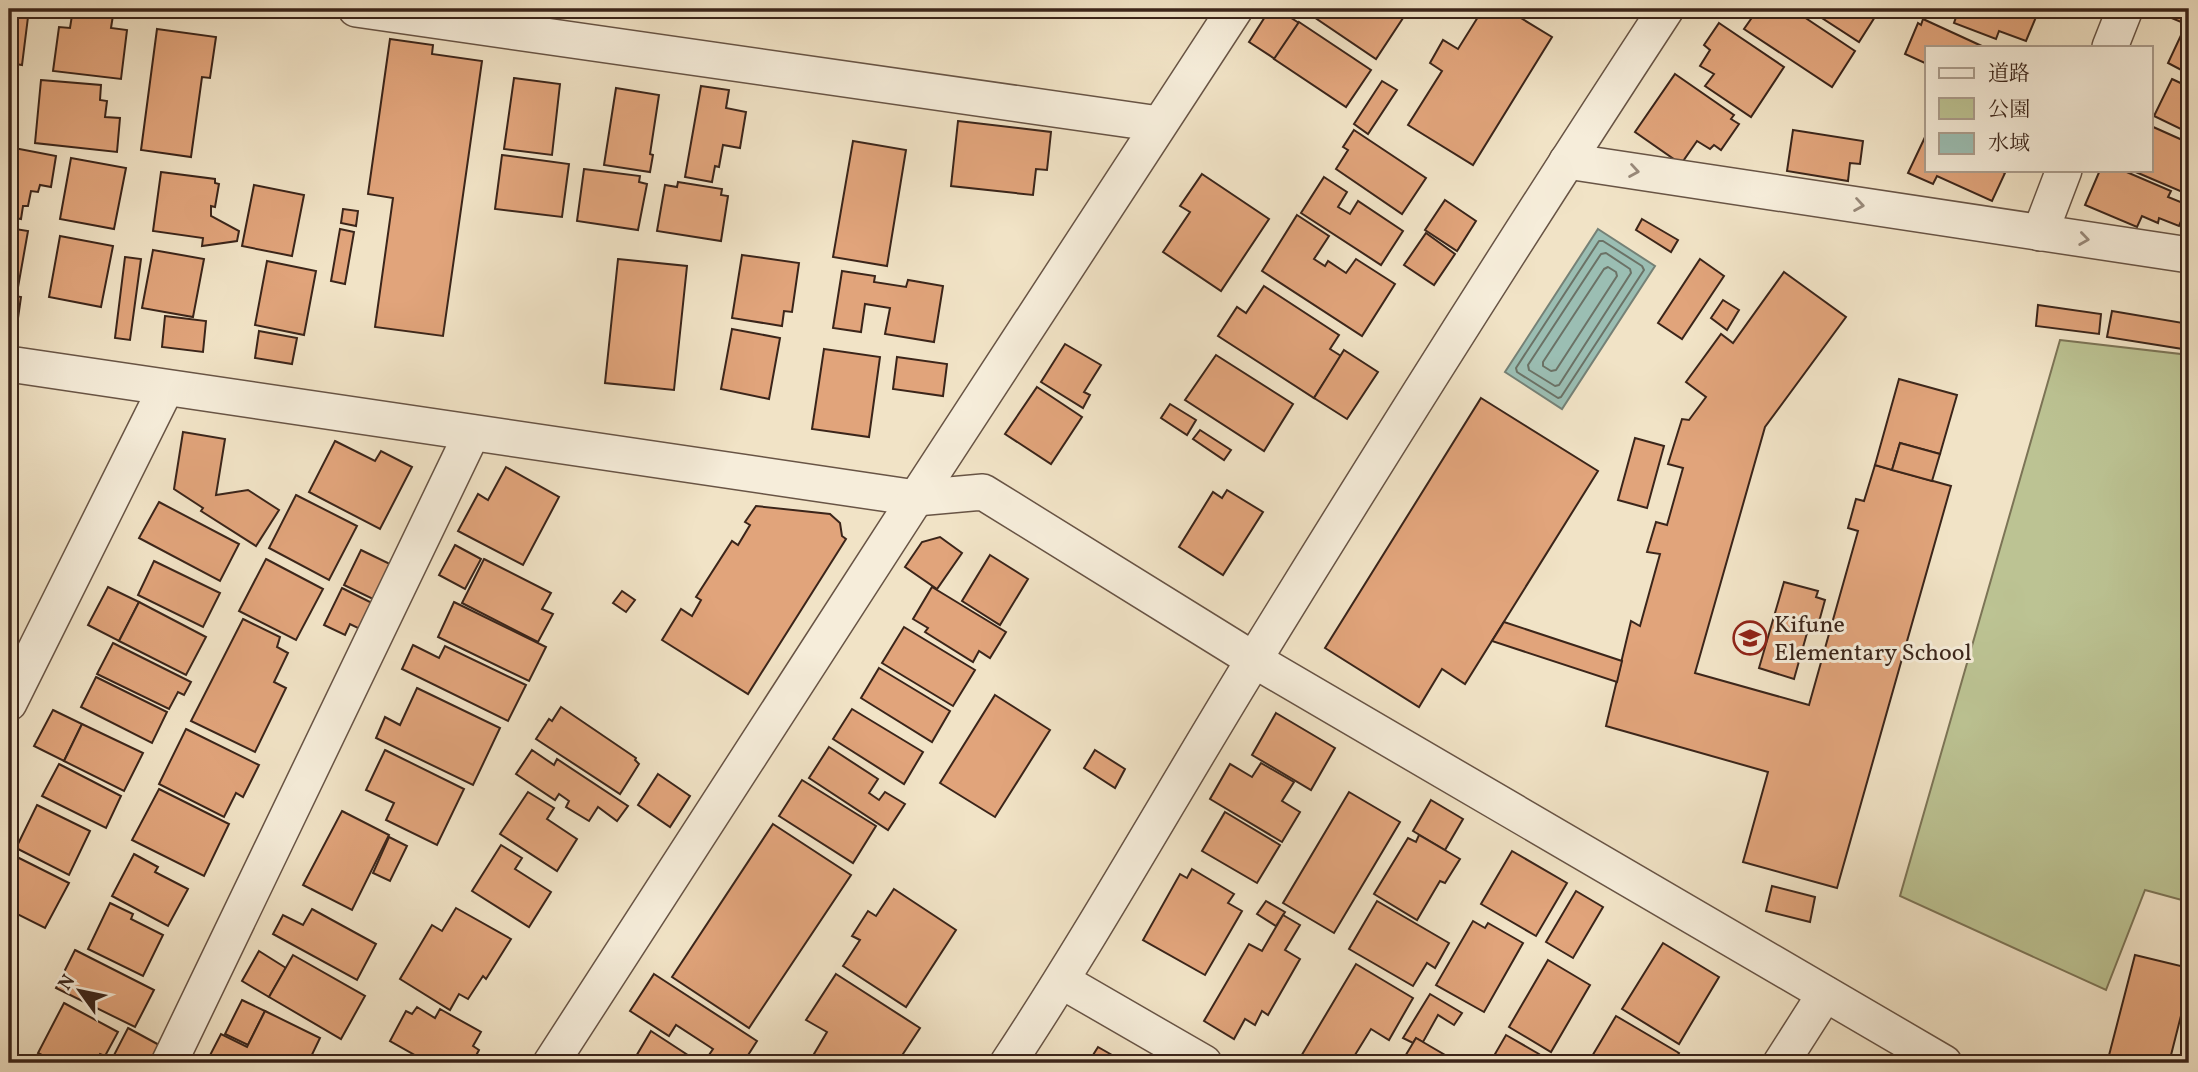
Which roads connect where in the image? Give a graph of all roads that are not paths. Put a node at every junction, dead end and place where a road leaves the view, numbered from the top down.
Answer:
1 (356, 9) edge
2 (1235, 9) edge
3 (1666, 9) edge
4 (2125, 9) edge
5 (2110, 46) edge
6 (1159, 124) junction
7 (1567, 161) junction
8 (2063, 172) edge
9 (2040, 233) junction
10 (2189, 255) edge
11 (9, 364) edge
12 (166, 388) junction
13 (472, 433) junction
14 (916, 498) junction
15 (1254, 660) junction
16 (9, 704) edge
17 (1062, 981) junction
18 (1825, 994) junction
19 (169, 1063) edge
20 (551, 1063) edge
21 (1008, 1063) edge
22 (1203, 1063) edge
23 (1781, 1063) edge
24 (1944, 1063) edge

1 - 6 street
2 - 6 street
3 - 7 street
4 - 5 street
6 - 14 street
7 -> 9 street
7 - 15 street
8 - 9 street
9 -> 10 street
11 - 12 street
12 - 13 street
12 - 16 street
13 - 14 street
13 - 19 street
14 - 15 street
14 - 20 street
15 - 17 street
15 - 18 street
17 - 21 street
17 - 22 street
18 - 23 street
18 - 24 street

